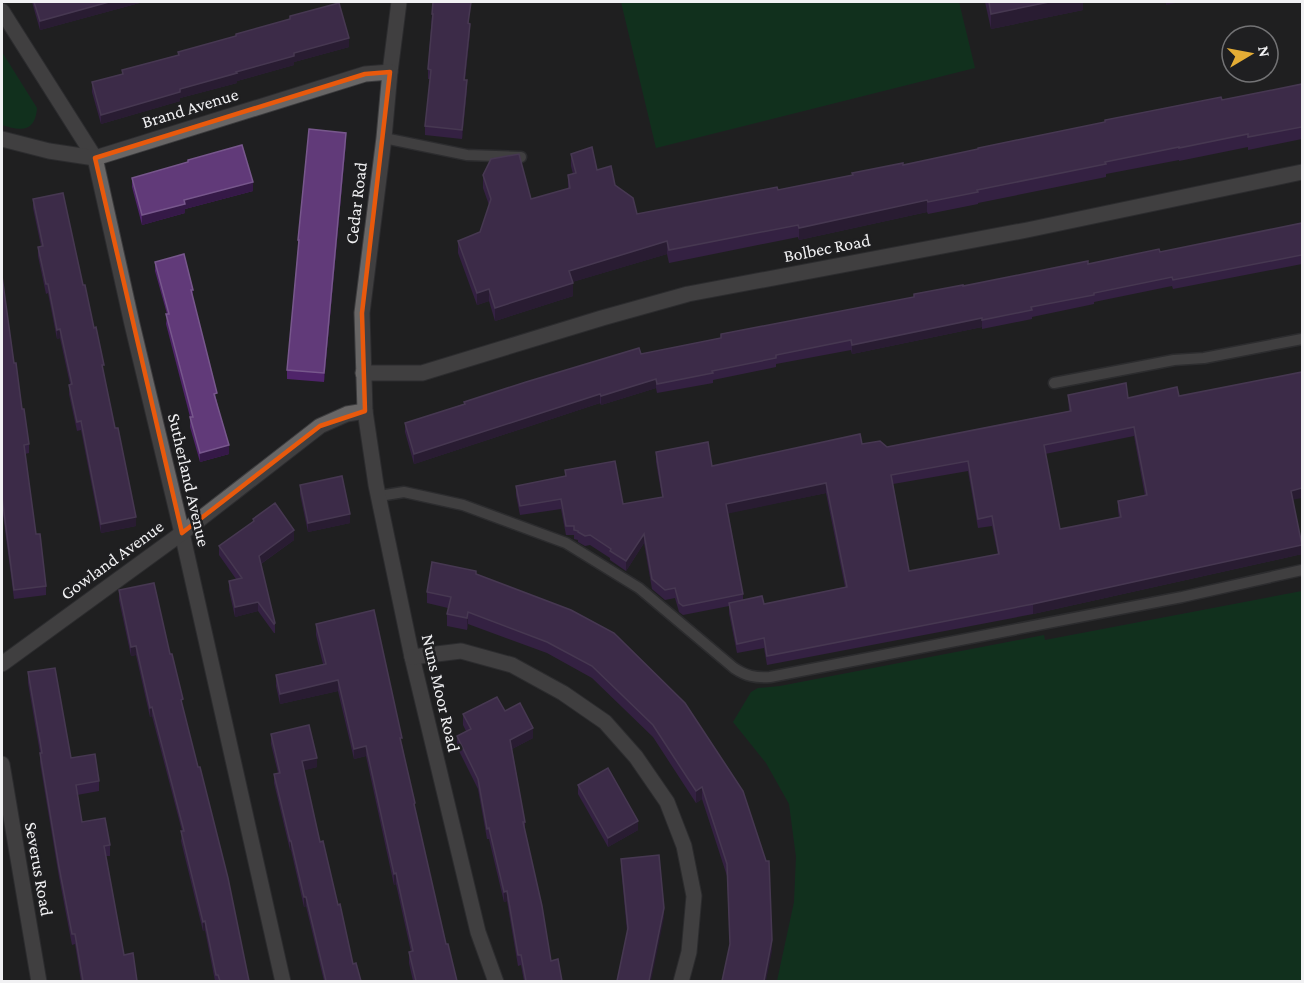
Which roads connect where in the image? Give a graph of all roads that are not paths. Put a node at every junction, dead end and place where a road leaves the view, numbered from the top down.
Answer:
1 (399, 2) edge
2 (2, 11) edge
3 (390, 72) junction
4 (384, 138) junction
5 (2, 139) edge
6 (521, 157) edge
7 (95, 158) junction
8 (1302, 172) edge
9 (1302, 339) edge
10 (363, 373) junction
11 (1054, 383) dead end
12 (365, 411) junction
13 (379, 496) junction
14 (182, 533) junction
15 (1302, 570) edge
16 (412, 657) junction
17 (2, 664) edge
18 (2, 764) edge
19 (39, 981) edge
20 (283, 981) edge
21 (496, 981) edge
22 (681, 981) edge

1 - 3 street, Cedar Road
2 - 7 street, Sutherland Avenue
3 - 4 street, Cedar Road
3 - 7 street, Brand Avenue
4 - 6 lane
4 - 10 street, Cedar Road
5 - 7 street, Brand Avenue
7 - 14 street, Sutherland Avenue
8 - 10 street, Bolbec Road
9 - 11 lane
10 - 12 street, Cedar Road
12 - 13 street, Nuns Moor Road
12 - 14 street, Gowland Avenue
13 - 15 lane
13 - 16 street, Nuns Moor Road
14 - 17 street, Gowland Avenue
14 - 20 street, Sutherland Avenue
16 - 21 street, Nuns Moor Road
16 - 22 street
18 - 19 street, Severus Road

